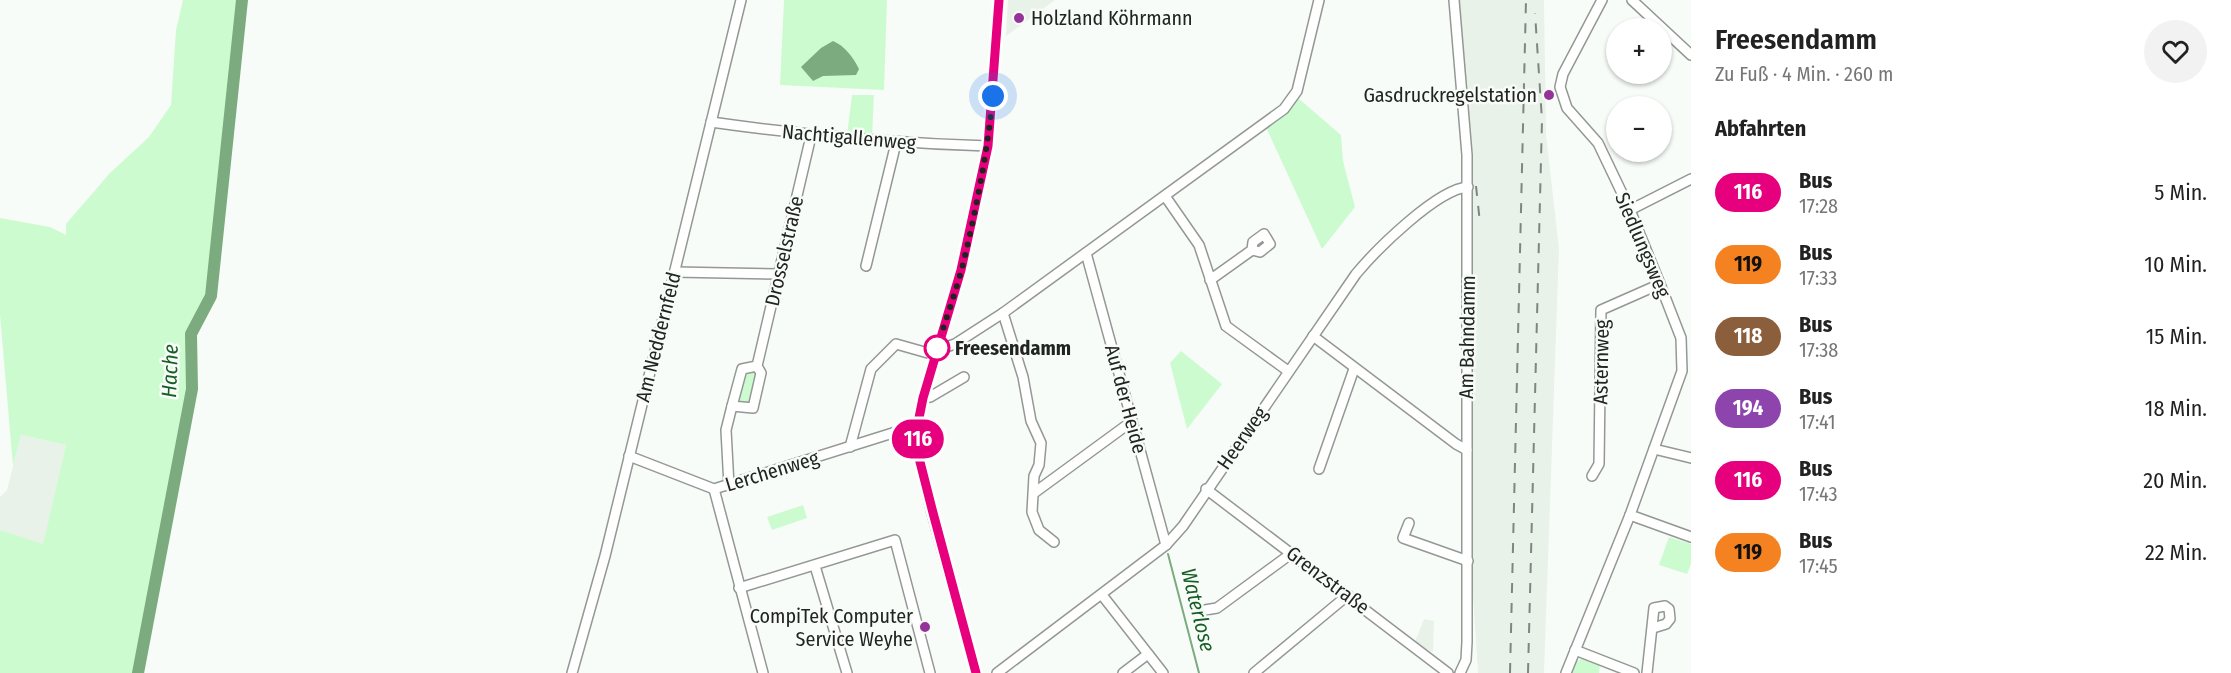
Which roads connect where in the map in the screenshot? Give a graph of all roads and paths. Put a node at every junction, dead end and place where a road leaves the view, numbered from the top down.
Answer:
1 (741, 0) edge
2 (999, 0) edge
3 (1319, 0) edge
4 (1454, 0) edge
5 (1602, 0) edge
6 (1632, 0) edge
7 (1691, 56) edge
8 (711, 122) junction
9 (811, 136) junction
10 (896, 143) junction
11 (988, 146) junction
12 (1691, 179) edge
13 (1468, 188) junction
14 (1165, 196) junction
15 (1630, 210) junction
16 (1252, 250) dead end
17 (1086, 253) junction
18 (866, 266) dead end
19 (675, 272) junction
20 (778, 274) junction
21 (1210, 280) junction
22 (1660, 284) junction
23 (1003, 313) junction
24 (1313, 336) junction
25 (936, 352) junction
26 (757, 366) junction
27 (1354, 369) junction
28 (1288, 371) junction
29 (1686, 373) edge
30 (964, 377) dead end
31 (923, 398) junction
32 (732, 406) junction
33 (1131, 422) junction
34 (917, 428) junction
35 (850, 447) junction
36 (1654, 449) junction
37 (1467, 450) junction
38 (629, 456) junction
39 (1691, 458) edge
40 (1319, 469) dead end
41 (1592, 476) dead end
42 (729, 486) junction
43 (714, 489) junction
44 (1206, 489) junction
45 (1034, 493) junction
46 (1630, 514) junction
47 (1409, 523) dead end
48 (1691, 537) edge
49 (1054, 542) dead end
50 (1166, 545) junction
51 (1292, 553) junction
52 (1468, 561) junction
53 (815, 566) junction
54 (739, 588) junction
55 (1102, 595) junction
56 (1348, 596) junction
57 (1205, 610) dead end
58 (1653, 628) dead end
59 (1575, 650) junction
60 (1148, 654) junction
61 (572, 673) edge
62 (763, 673) edge
63 (847, 673) edge
64 (930, 673) edge
65 (976, 673) edge
66 (997, 673) edge
67 (1123, 673) edge
68 (1163, 673) edge
69 (1254, 673) edge
70 (1446, 673) edge
71 (1460, 673) edge
72 (1566, 673) edge
73 (1634, 673) edge
74 (1647, 673) edge

1 - 8 street, Am Neddernfeld
2 - 11 street
3 - 14 street
4 - 13 street, Am Bahndamm
5 - 15 street, Siedlungsweg
6 - 7 street
8 - 9 street, Nachtigallenweg
8 - 19 street, Am Neddernfeld
9 - 10 street, Nachtigallenweg
9 - 20 street, Drosselstraße
10 - 11 street, Nachtigallenweg
10 - 18 street
11 - 25 street
12 - 15 street
13 - 24 street, Heerweg
13 - 37 street, Am Bahndamm
14 - 17 street
14 - 21 street
15 - 22 street, Siedlungsweg
16 - 21 street
17 - 23 street
17 - 33 street, Auf der Heide
19 - 20 street
19 - 38 street, Am Neddernfeld
20 - 26 street, Drosselstraße
21 - 28 street
22 - 29 street, Siedlungsweg
22 - 41 street, Asternweg
23 - 25 street
23 - 45 street
24 - 27 street
24 - 28 street, Heerweg
25 - 31 street
25 - 35 street
26 - 32 street
26 - 32 street, Drosselstraße
27 - 37 street
27 - 40 street
28 - 44 street, Heerweg
29 - 36 street, Siedlungsweg
30 - 31 street
31 - 34 street
32 - 42 street
33 - 45 street
33 - 50 street, Auf der Heide
34 - 35 street, Lerchenweg
34 - 65 street
35 - 42 street, Lerchenweg
36 - 39 street
36 - 46 street, Siedlungsweg
37 - 52 street, Am Bahndamm
38 - 43 street, Lerchenweg
38 - 61 street, Am Neddernfeld
42 - 43 street, Lerchenweg
43 - 54 street
44 - 50 street, Heerweg
44 - 51 street, Grenzstraße
45 - 49 street
46 - 48 street
46 - 59 street, Siedlungsweg
47 - 52 street
50 - 55 street, Heerweg
51 - 56 street, Grenzstraße
51 - 57 street
52 - 71 street, Am Bahndamm
53 - 54 street
53 - 63 street
53 - 64 street
54 - 62 street
55 - 60 street
55 - 66 street, Heerweg
56 - 69 street
56 - 70 street, Grenzstraße
58 - 74 street
59 - 72 street, Siedlungsweg
59 - 73 street
60 - 67 street
60 - 68 street

